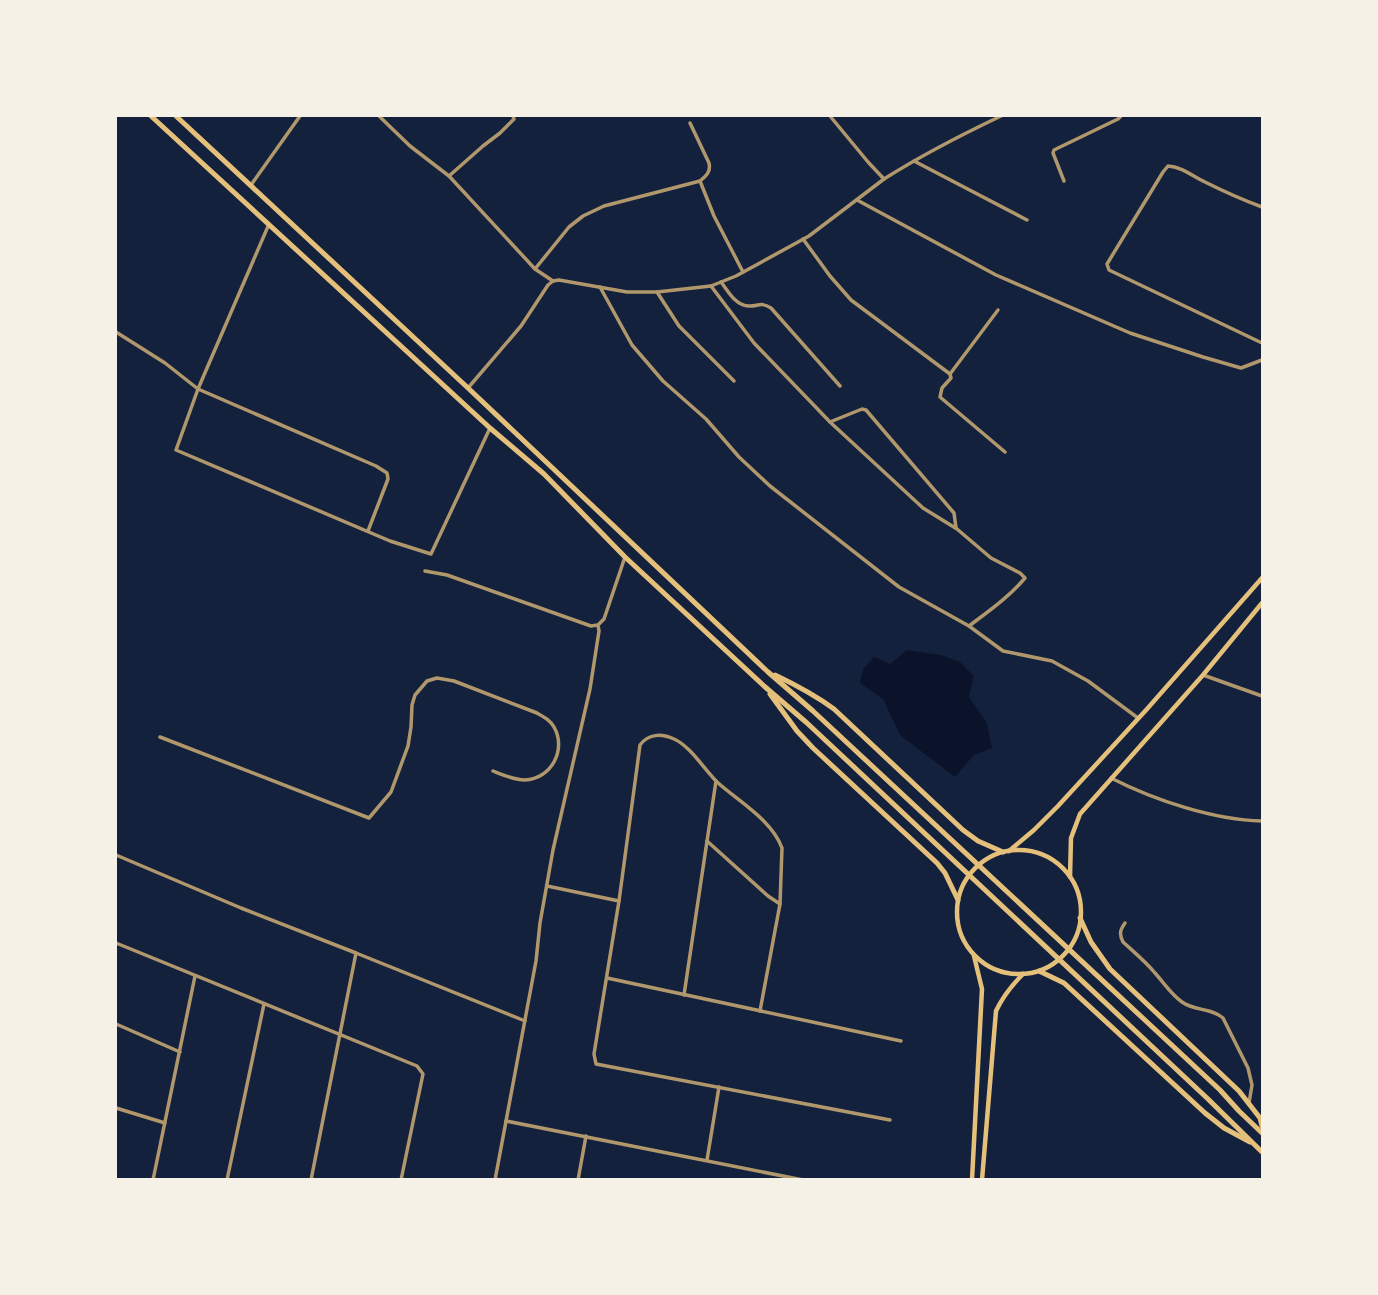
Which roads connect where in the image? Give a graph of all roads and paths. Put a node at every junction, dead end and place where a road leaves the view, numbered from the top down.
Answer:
1 (151, 116) edge
2 (176, 116) edge
3 (300, 116) edge
4 (379, 116) edge
5 (513, 116) edge
6 (830, 116) edge
7 (1001, 116) edge
8 (1122, 116) edge
9 (690, 123) dead end
10 (914, 161) junction
11 (449, 176) junction
12 (884, 179) junction
13 (699, 181) junction
14 (1064, 181) dead end
15 (251, 185) junction
16 (857, 200) junction
17 (1262, 207) edge
18 (1027, 219) dead end
19 (269, 224) junction
20 (803, 240) junction
21 (535, 269) junction
22 (743, 272) junction
23 (553, 281) junction
24 (721, 282) junction
25 (711, 286) junction
26 (600, 287) junction
27 (657, 292) junction
28 (998, 310) dead end
29 (116, 332) edge
30 (1262, 342) edge
31 (1262, 360) edge
32 (950, 374) junction
33 (734, 381) dead end
34 (840, 386) dead end
35 (468, 388) junction
36 (198, 389) junction
37 (830, 422) junction
38 (490, 428) junction
39 (1005, 452) dead end
40 (957, 529) junction
41 (368, 531) junction
42 (625, 557) junction
43 (425, 571) dead end
44 (1262, 578) edge
45 (1262, 603) edge
46 (598, 625) junction
47 (969, 626) junction
48 (768, 672) junction
49 (1203, 675) junction
50 (764, 686) junction
51 (1262, 696) edge
52 (1138, 718) junction
53 (160, 737) dead end
54 (493, 771) dead end
55 (1111, 778) junction
56 (716, 781) junction
57 (1262, 821) edge
58 (707, 841) junction
59 (1006, 852) junction
60 (116, 855) edge
61 (1070, 877) junction
62 (547, 886) junction
63 (958, 900) junction
64 (619, 901) junction
65 (780, 904) junction
66 (1080, 918) junction
67 (1125, 923) dead end
68 (116, 943) edge
69 (356, 953) junction
70 (974, 955) junction
71 (1039, 971) junction
72 (1023, 974) junction
73 (195, 976) junction
74 (607, 978) junction
75 (684, 995) junction
76 (264, 1004) junction
77 (760, 1011) junction
78 (525, 1021) junction
79 (116, 1024) edge
80 (340, 1035) junction
81 (901, 1041) dead end
82 (180, 1052) junction
83 (719, 1087) junction
84 (1249, 1103) junction
85 (116, 1108) edge
86 (1261, 1118) edge
87 (890, 1120) dead end
88 (506, 1121) junction
89 (165, 1123) junction
90 (1262, 1126) edge
91 (1262, 1133) edge
92 (586, 1136) junction
93 (1254, 1144) junction
94 (1262, 1152) edge
95 (707, 1160) junction
96 (153, 1180) edge
97 (227, 1180) edge
98 (311, 1180) edge
99 (401, 1180) edge
100 (495, 1180) edge
101 (578, 1180) edge
102 (803, 1180) edge
103 (972, 1180) edge
104 (982, 1180) edge

1 - 19 main road
2 - 15 main road
3 - 15 street
4 - 11 street
5 - 11 street
6 - 12 street
7 - 10 street
8 - 14 street
9 - 13 street
10 - 12 street
10 - 18 street
11 - 21 street
12 - 16 street
13 - 21 street
13 - 22 street
15 - 35 main road
16 - 20 street
16 - 31 street
17 - 30 street
19 - 36 street
19 - 38 main road
20 - 22 street
20 - 32 street
21 - 23 street
22 - 24 street
23 - 26 street
23 - 35 street
24 - 25 street
24 - 34 street
25 - 27 street
25 - 37 street
26 - 27 street
26 - 47 street
27 - 33 street
28 - 32 street
29 - 36 street
32 - 39 street
35 - 48 main road
36 - 41 street
36 - 41 street
37 - 40 street
37 - 40 street
38 - 41 street
38 - 42 main road
40 - 47 street
42 - 46 street
42 - 50 main road
43 - 46 street
44 - 52 main road
45 - 49 main road
46 - 62 street
47 - 52 street
48 - 59 main road
48 - 91 main road
49 - 51 street
49 - 55 main road
50 - 63 main road
50 - 93 main road
52 - 59 main road
53 - 54 street
55 - 57 street
55 - 61 main road
56 - 58 street
56 - 64 street
56 - 65 street
58 - 65 street
58 - 75 street
59 - 61 main road
59 - 63 main road
60 - 69 street
61 - 66 main road
62 - 64 street
62 - 78 street
63 - 70 main road
64 - 74 street
65 - 77 street
66 - 71 main road
66 - 84 main road
67 - 84 street
68 - 73 street
69 - 78 street
69 - 80 street
70 - 72 main road
70 - 103 main road
71 - 72 main road
71 - 93 main road
72 - 104 main road
73 - 76 street
73 - 82 street
74 - 75 street
74 - 83 street
75 - 77 street
76 - 80 street
76 - 97 street
77 - 81 street
78 - 88 street
79 - 82 street
80 - 98 street
80 - 99 street
82 - 89 street
83 - 87 street
83 - 95 street
84 - 86 main road
85 - 89 street
86 - 90 main road
88 - 92 street
88 - 100 street
89 - 96 street
92 - 95 street
92 - 101 street
93 - 94 main road
95 - 102 street

